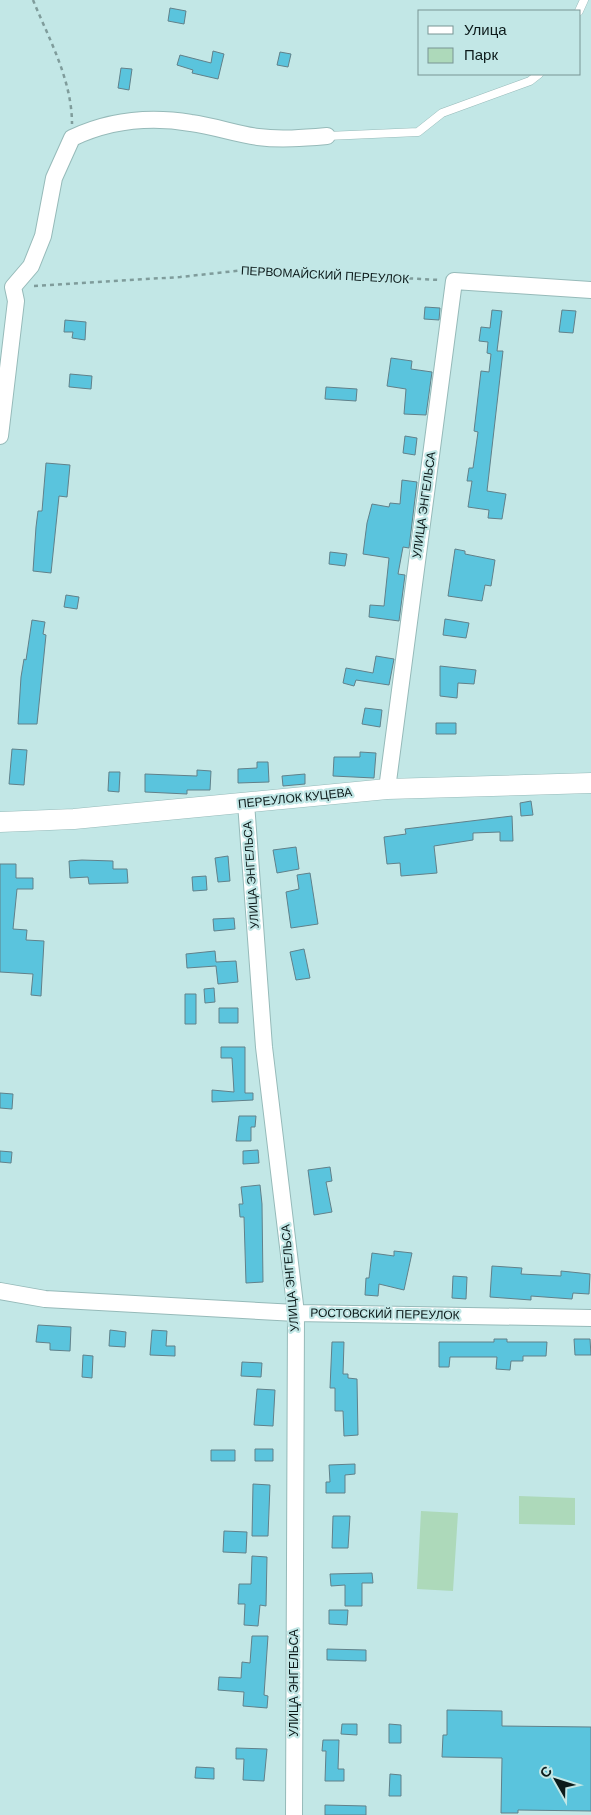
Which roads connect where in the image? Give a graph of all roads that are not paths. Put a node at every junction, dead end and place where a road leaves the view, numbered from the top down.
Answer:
1 (538, 75) edge
2 (327, 136) joint
3 (591, 290) edge
4 (0, 436) edge
5 (591, 783) edge
6 (386, 789) junction
7 (246, 803) junction
8 (0, 822) edge
9 (0, 1291) edge
10 (296, 1313) junction
11 (591, 1318) edge
12 (294, 1815) edge

1 - 2 lane
2 - 4 street
3 - 6 street, УЛИЦА ЭНГЕЛЬСА
5 - 6 street, ПЕРЕУЛОК КУЦЕВА
6 - 7 street, ПЕРЕУЛОК КУЦЕВА
7 - 8 street, ПЕРЕУЛОК КУЦЕВА
7 - 10 street, УЛИЦА ЭНГЕЛЬСА
9 - 10 street, РОСТОВСКИЙ ПЕРЕУЛОК
10 - 11 street, РОСТОВСКИЙ ПЕРЕУЛОК
10 - 12 street, УЛИЦА ЭНГЕЛЬСА

